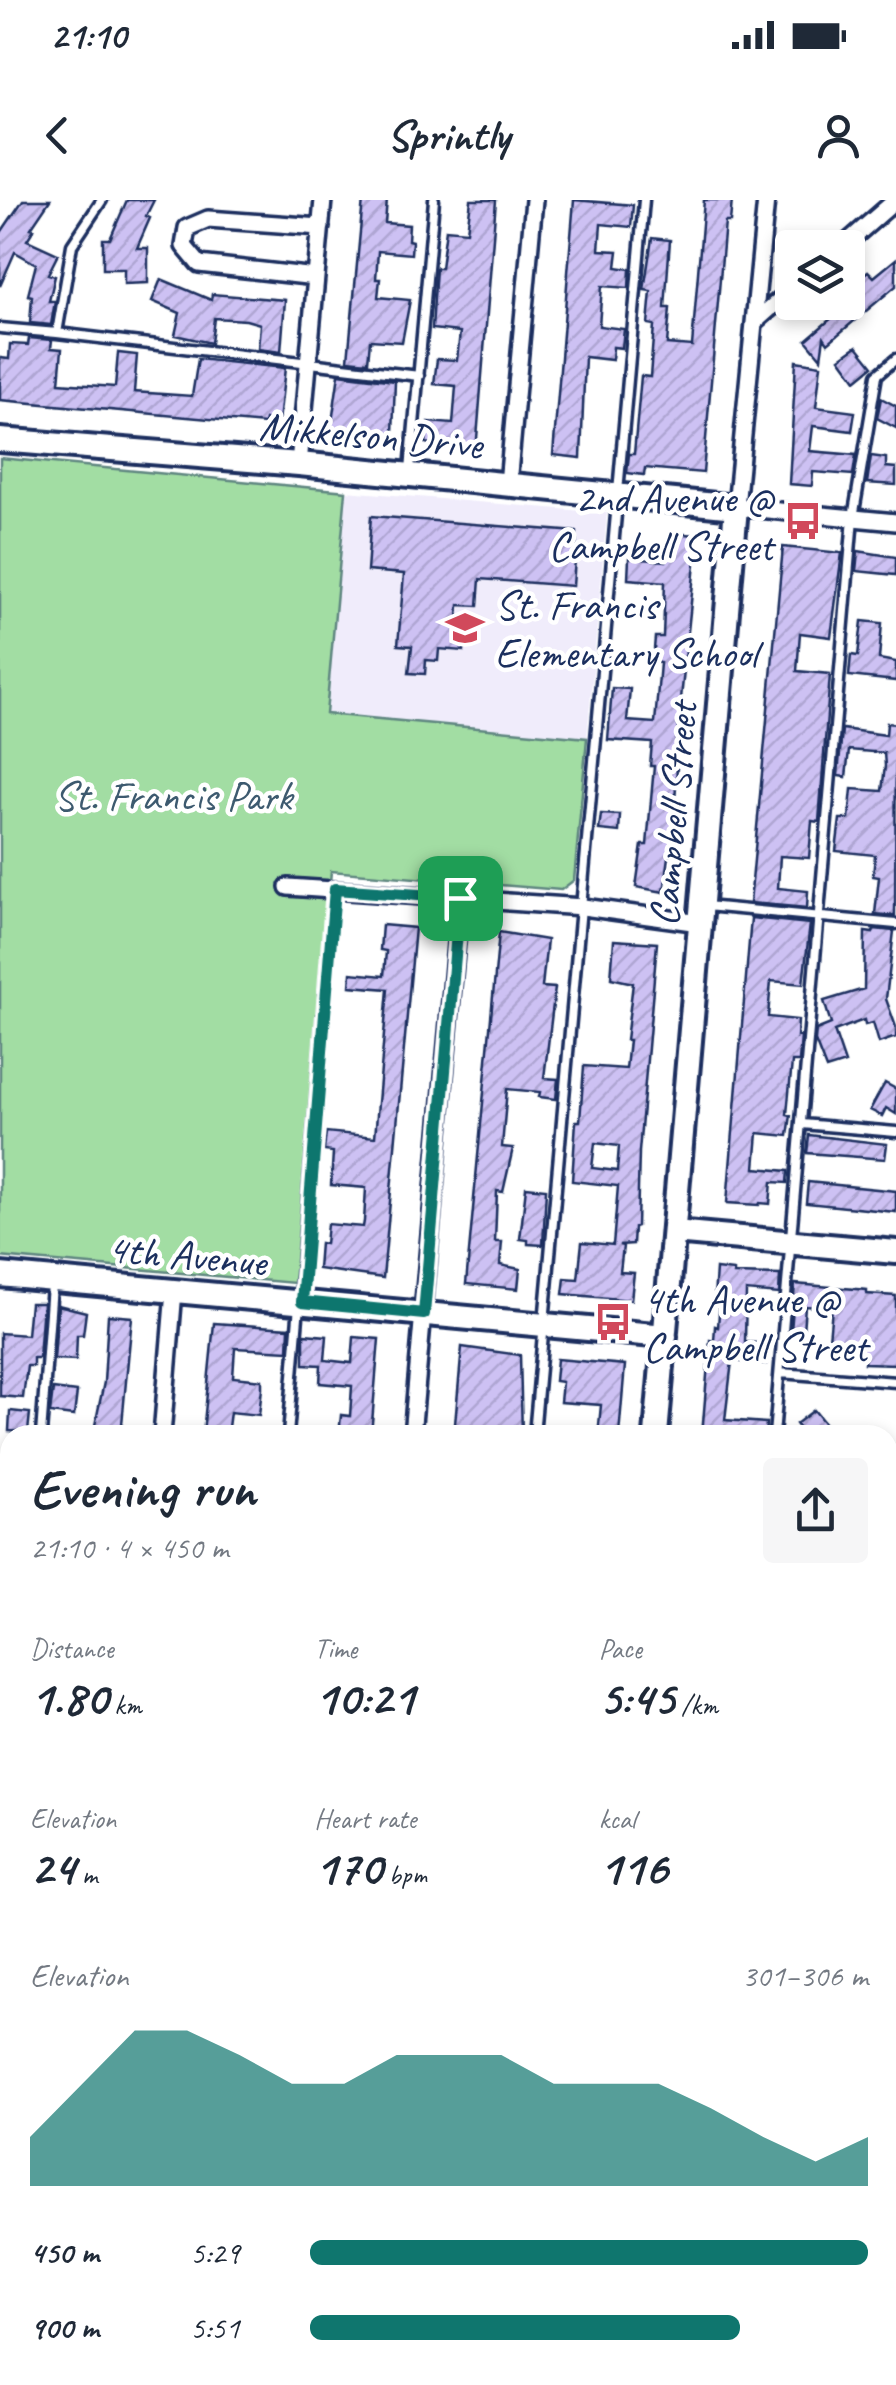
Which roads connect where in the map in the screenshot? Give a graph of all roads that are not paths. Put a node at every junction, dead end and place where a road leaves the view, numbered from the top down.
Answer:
1 (102, 200) edge
2 (323, 200) edge
3 (434, 200) edge
4 (534, 200) edge
5 (644, 200) edge
6 (766, 200) edge
7 (896, 200) edge
8 (321, 227) junction
9 (862, 230) edge
10 (316, 277) junction
11 (775, 304) edge
12 (756, 321) junction
13 (0, 328) edge
14 (57, 333) junction
15 (896, 359) edge
16 (308, 361) junction
17 (419, 376) junction
18 (0, 440) edge
19 (299, 464) junction
20 (409, 475) junction
21 (508, 484) junction
22 (618, 494) junction
23 (736, 507) junction
24 (853, 518) junction
25 (896, 522) edge
26 (288, 887) dead end
27 (335, 889) junction
28 (460, 898) junction
29 (583, 907) junction
30 (701, 914) junction
31 (819, 916) junction
32 (896, 924) edge
33 (802, 1124) junction
34 (896, 1132) edge
35 (674, 1232) junction
36 (793, 1242) junction
37 (896, 1252) edge
38 (0, 1275) edge
39 (52, 1279) junction
40 (174, 1291) junction
41 (302, 1302) junction
42 (424, 1314) junction
43 (543, 1326) junction
44 (665, 1336) junction
45 (780, 1373) junction
46 (896, 1382) edge
47 (42, 1425) edge
48 (163, 1425) edge
49 (289, 1425) edge
50 (413, 1425) edge
51 (535, 1425) edge
52 (657, 1425) edge
53 (775, 1425) edge

1 - 14 lane
2 - 8 street
3 - 17 lane
4 - 21 street
5 - 22 lane
6 - 12 street, Campbell Street
7 - 9 street
8 - 10 street
8 - 10 street
10 - 16 street
11 - 12 street
12 - 23 street, Campbell Street
13 - 14 lane
14 - 16 lane
15 - 24 lane
16 - 17 lane
16 - 19 street
17 - 20 lane
18 - 19 street, Mikkelson Drive
19 - 20 street, Mikkelson Drive
20 - 21 street, Mikkelson Drive
21 - 22 street, Mikkelson Drive
22 - 23 street, Mikkelson Drive
22 - 29 lane
23 - 24 street
23 - 30 street, Campbell Street
24 - 25 street
24 - 31 lane
26 - 27 street
27 - 28 street
27 - 41 lane
28 - 29 street
28 - 42 street
29 - 30 street
29 - 43 lane
30 - 31 lane
30 - 35 street, Campbell Street
31 - 32 lane
31 - 33 lane
33 - 34 lane
33 - 36 lane
35 - 36 street
35 - 44 street, Campbell Street
36 - 37 street
36 - 45 lane
38 - 39 street, 4th Avenue
39 - 40 street, 4th Avenue
39 - 47 lane
40 - 41 street, 4th Avenue
40 - 48 street
41 - 42 street, 4th Avenue
41 - 49 lane
42 - 43 street, 4th Avenue
42 - 50 street
43 - 44 street, 4th Avenue
43 - 51 lane
44 - 52 street, Campbell Street
45 - 46 lane
45 - 53 lane

